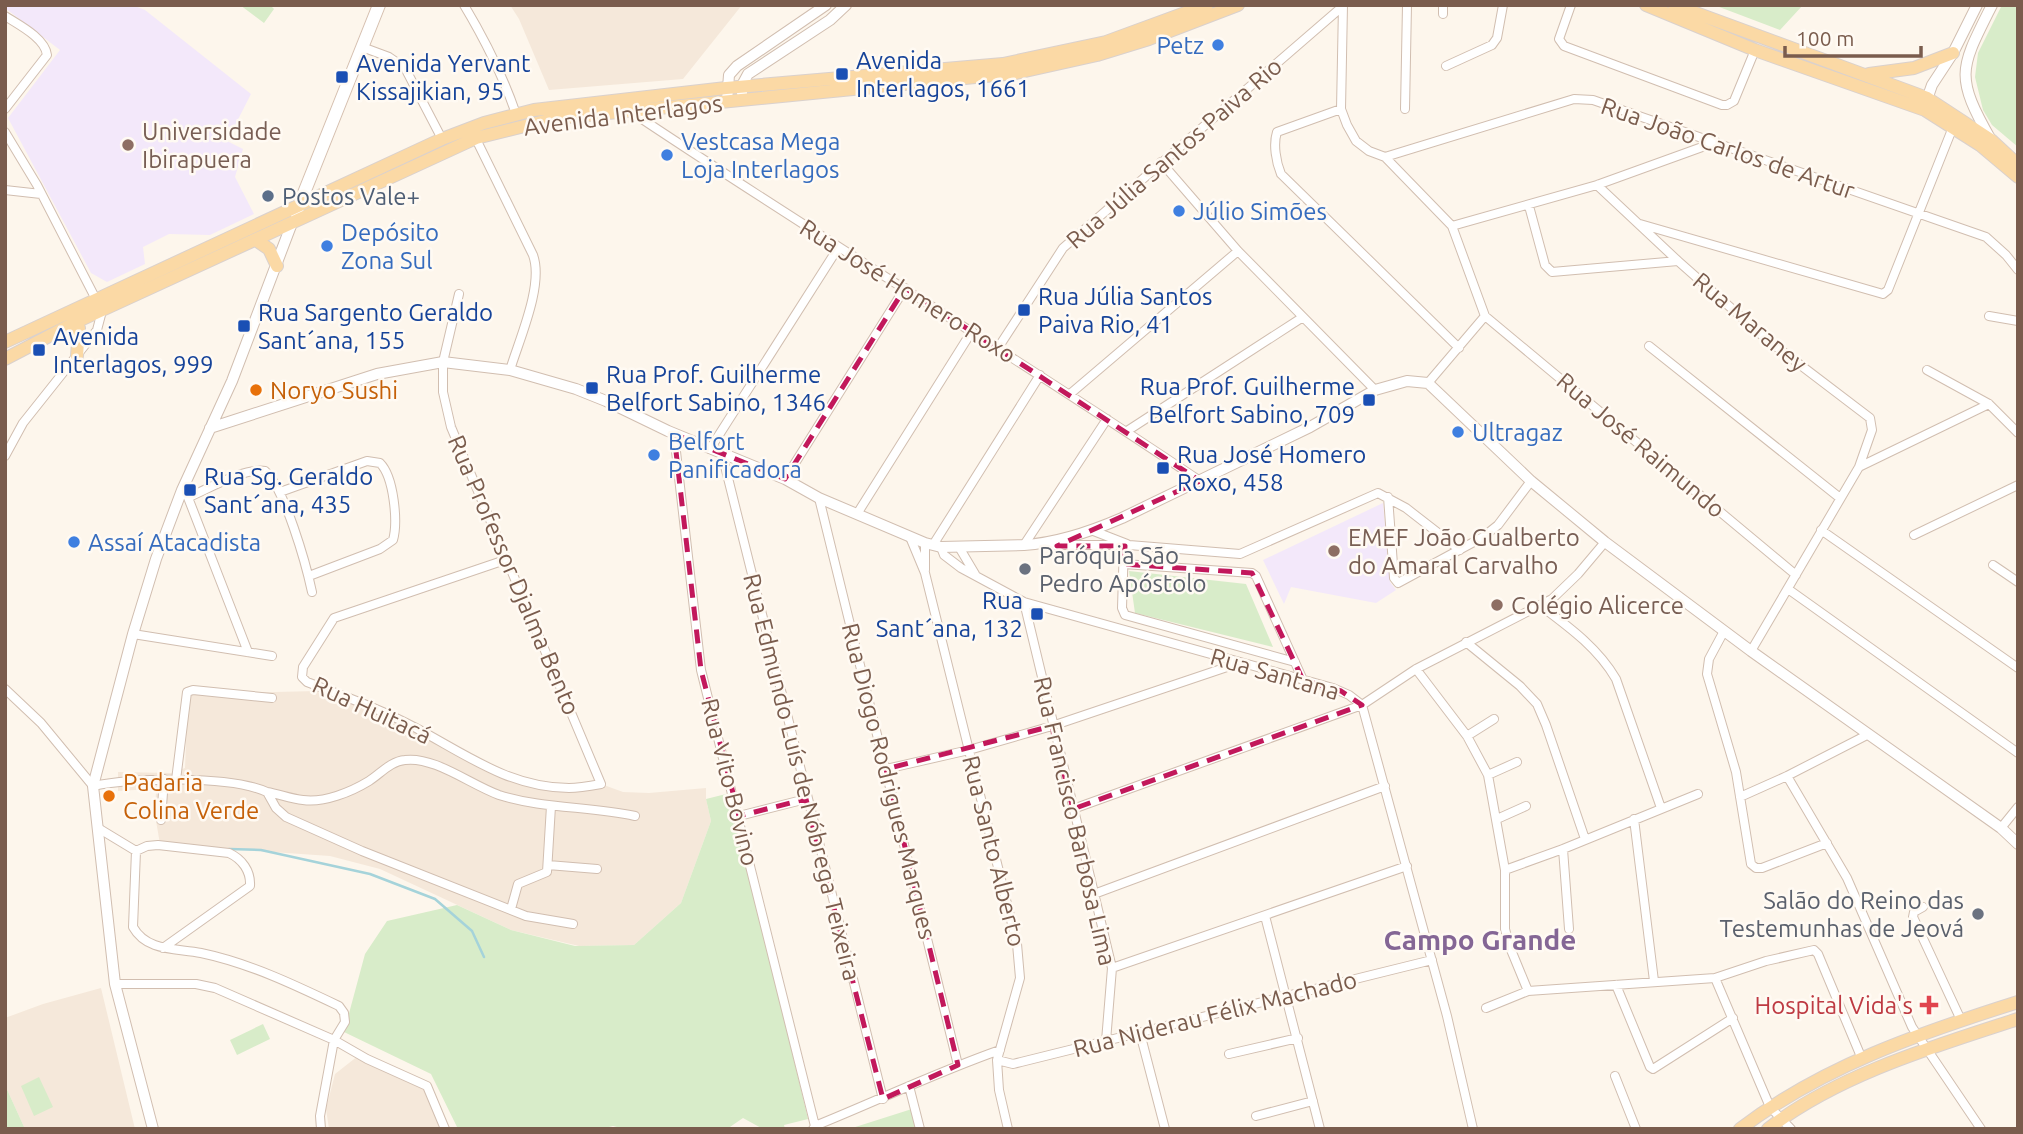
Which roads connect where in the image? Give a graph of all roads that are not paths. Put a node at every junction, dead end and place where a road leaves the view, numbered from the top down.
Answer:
1 (379, 5) edge
2 (464, 5) edge
3 (826, 5) edge
4 (846, 5) edge
5 (1207, 5) edge
6 (1238, 5) edge
7 (1406, 5) edge
8 (1503, 5) edge
9 (1571, 5) edge
10 (1646, 5) edge
11 (1674, 5) edge
12 (1977, 5) edge
13 (1992, 5) edge
14 (1343, 6) edge
15 (5, 16) edge
16 (362, 47) junction
17 (1755, 50) junction
18 (1953, 53) junction
19 (1446, 66) dead end
20 (1862, 75) junction
21 (742, 94) junction
22 (727, 95) junction
23 (619, 99) junction
24 (1926, 104) junction
25 (5, 109) edge
26 (1341, 109) junction
27 (1405, 109) dead end
28 (630, 110) junction
29 (516, 114) junction
30 (1953, 127) junction
31 (5, 132) edge
32 (473, 133) junction
33 (442, 139) junction
34 (1991, 140) junction
35 (1717, 141) junction
36 (1385, 157) junction
37 (1161, 162) junction
38 (2018, 165) edge
39 (2018, 177) edge
40 (1597, 185) junction
41 (5, 190) edge
42 (41, 194) junction
43 (299, 205) junction
44 (1529, 206) junction
45 (1918, 215) junction
46 (292, 223) junction
47 (1640, 224) junction
48 (1452, 226) junction
49 (256, 240) junction
50 (838, 248) junction
51 (1238, 251) junction
52 (1678, 261) junction
53 (277, 266) junction
54 (2018, 270) edge
55 (905, 288) junction
56 (459, 294) dead end
57 (100, 305) junction
58 (64, 315) junction
59 (1485, 316) junction
60 (1990, 316) dead end
61 (1303, 317) junction
62 (2018, 321) edge
63 (76, 322) junction
64 (972, 331) junction
65 (5, 342) edge
66 (1648, 346) dead end
67 (998, 348) junction
68 (1459, 348) junction
69 (78, 356) junction
70 (5, 359) edge
71 (443, 362) junction
72 (510, 370) junction
73 (1927, 370) dead end
74 (1040, 375) junction
75 (1428, 383) junction
76 (1375, 390) junction
77 (1070, 394) junction
78 (1989, 404) junction
79 (1107, 419) junction
80 (210, 428) junction
81 (1127, 431) junction
82 (2018, 433) edge
83 (674, 434) junction
84 (710, 449) junction
85 (722, 454) junction
86 (5, 456) edge
87 (1859, 467) junction
88 (785, 479) junction
89 (1200, 481) junction
90 (1531, 481) junction
91 (2018, 485) edge
92 (280, 492) junction
93 (186, 494) junction
94 (1388, 497) junction
95 (819, 498) junction
96 (1840, 498) junction
97 (857, 514) junction
98 (1091, 530) junction
99 (1821, 530) junction
100 (1914, 536) dead end
101 (910, 537) junction
102 (1605, 542) junction
103 (933, 545) junction
104 (1030, 545) junction
105 (1126, 545) junction
106 (959, 547) junction
107 (1460, 550) junction
108 (508, 559) junction
109 (1124, 564) junction
110 (1993, 565) dead end
111 (925, 573) junction
112 (1796, 575) junction
113 (309, 576) junction
114 (976, 576) junction
115 (2018, 582) edge
116 (1788, 589) junction
117 (312, 592) dead end
118 (1024, 602) junction
119 (1541, 606) junction
120 (1724, 631) junction
121 (133, 634) junction
122 (1466, 642) junction
123 (1751, 651) junction
124 (248, 652) junction
125 (272, 656) dead end
126 (1295, 662) junction
127 (1240, 663) junction
128 (2018, 668) edge
129 (1416, 669) junction
130 (1303, 680) junction
131 (5, 689) edge
132 (272, 698) dead end
133 (1362, 705) junction
134 (1493, 719) dead end
135 (1052, 726) junction
136 (1867, 735) junction
137 (1468, 736) junction
138 (969, 750) junction
139 (2018, 752) edge
140 (1517, 762) dead end
141 (886, 769) junction
142 (1488, 775) junction
143 (1787, 776) junction
144 (164, 779) junction
145 (176, 780) junction
146 (601, 784) joint
147 (93, 786) junction
148 (1385, 786) junction
149 (267, 792) junction
150 (1698, 794) dead end
151 (1740, 797) junction
152 (806, 799) junction
153 (551, 806) junction
154 (1526, 806) dead end
155 (2018, 807) edge
156 (1661, 808) junction
157 (1073, 809) junction
158 (635, 816) dead end
159 (739, 816) junction
160 (1497, 819) junction
161 (1634, 819) junction
162 (161, 820) dead end
163 (98, 828) junction
164 (2001, 828) junction
165 (1585, 839) junction
166 (1827, 843) junction
167 (2018, 844) edge
168 (1563, 849) junction
169 (136, 851) junction
170 (548, 865) junction
171 (1407, 866) junction
172 (597, 869) dead end
173 (1505, 870) junction
174 (1094, 894) junction
175 (1923, 907) dead end
176 (511, 909) junction
177 (1265, 916) junction
178 (573, 924) dead end
179 (1569, 929) dead end
180 (163, 948) junction
181 (1432, 960) junction
182 (1112, 968) junction
183 (1715, 978) junction
184 (1654, 981) junction
185 (116, 984) junction
186 (1616, 985) junction
187 (1528, 991) junction
188 (1288, 997) junction
189 (2018, 1002) edge
190 (1486, 1008) dead end
191 (1733, 1017) junction
192 (2018, 1018) edge
193 (1961, 1020) junction
194 (1140, 1033) junction
195 (1918, 1035) junction
196 (1298, 1038) junction
197 (334, 1040) junction
198 (1106, 1041) junction
199 (1928, 1049) junction
200 (1000, 1050) junction
201 (1229, 1054) dead end
202 (1862, 1059) junction
203 (997, 1060) junction
204 (958, 1065) junction
205 (1615, 1076) dead end
206 (909, 1086) junction
207 (883, 1099) junction
208 (1313, 1101) junction
209 (1770, 1107) junction
210 (1256, 1116) dead end
211 (1780, 1119) junction
212 (814, 1127) edge
213 (153, 1129) edge
214 (321, 1129) edge
215 (445, 1129) edge
216 (920, 1129) edge
217 (1008, 1129) edge
218 (1165, 1129) edge
219 (1320, 1129) edge
220 (1473, 1129) edge
221 (1636, 1129) edge
222 (1740, 1129) edge
223 (1768, 1129) edge
224 (1791, 1129) edge
225 (1981, 1129) edge

1 - 16 main road
2 - 29 street
3 - 22 street
4 - 21 street
5 - 21 main road, Avenida Interlagos
6 - 21 main road, Avenida Interlagos
7 - 27 street
8 - 19 street
9 - 17 street
10 - 17 main road
11 - 20 main road
12 - 18 street
13 - 34 street
14 - 26 street
14 - 37 street, Rua Júlia Santos Paiva Rio
15 - 25 street
16 - 33 street
16 - 43 main road
17 - 24 main road
18 - 20 main road
18 - 24 street
20 - 24 main road
21 - 22 main road, Avenida Interlagos
22 - 23 main road, Avenida Interlagos
22 - 28 main road, Avenida Interlagos
23 - 28 street, Rua José Homero Roxo
23 - 29 main road, Avenida Interlagos
24 - 30 main road
24 - 34 main road
26 - 36 street
26 - 68 street
28 - 32 main road, Avenida Interlagos
28 - 50 street, Rua José Homero Roxo
29 - 32 main road, Avenida Interlagos
30 - 39 main road
30 - 45 street
31 - 42 street
32 - 33 main road, Avenida Interlagos
32 - 46 main road, Avenida Interlagos
32 - 72 street
33 - 43 main road, Avenida Interlagos
34 - 38 main road
35 - 36 street, Rua João Carlos de Artur
35 - 40 street
35 - 45 street, Rua João Carlos de Artur
36 - 48 street
37 - 51 street
37 - 67 street, Rua Júlia Santos Paiva Rio
40 - 44 street
40 - 47 street, Rua Maraney
41 - 42 street
42 - 57 street
43 - 46 main road
43 - 57 main road, Avenida Interlagos
44 - 48 street
44 - 52 street
45 - 47 street
45 - 54 street, Rua João Carlos de Artur
46 - 49 main road, Avenida Interlagos
46 - 53 street
47 - 52 street, Rua Maraney
48 - 59 street
49 - 53 main road
49 - 57 main road, Avenida Interlagos
50 - 55 street, Rua José Homero Roxo
50 - 84 street
51 - 61 street
51 - 77 street
52 - 87 street, Rua Maraney
53 - 80 street
55 - 64 street, Rua José Homero Roxo
55 - 88 street
56 - 71 street, Rua Professor Djalma Bento
57 - 58 main road, Avenida Interlagos
57 - 63 main road, Avenida Interlagos
57 - 69 street
58 - 63 main road
58 - 65 main road, Avenida Interlagos
59 - 68 street
59 - 112 street, Rua José Raimundo
60 - 62 street
61 - 76 street
61 - 81 street
63 - 69 main road
63 - 70 main road, Avenida Interlagos
64 - 67 street, Rua José Homero Roxo
64 - 97 street
66 - 96 street
67 - 74 street, Rua José Homero Roxo
68 - 75 street
69 - 86 street
71 - 72 street
71 - 80 street
71 - 108 street, Rua Professor Djalma Bento
72 - 83 street
73 - 78 street
74 - 77 street, Rua José Homero Roxo
74 - 103 street
75 - 76 street
75 - 90 street
76 - 89 street
77 - 79 street, Rua José Homero Roxo
78 - 82 street
78 - 87 street
79 - 81 street, Rua José Homero Roxo
79 - 104 street
80 - 93 street
81 - 89 street, Rua José Homero Roxo
83 - 84 street
83 - 159 street, Rua Vito Bovino
84 - 85 street
85 - 88 street
85 - 152 street, Rua Edmundo Luís de Nóbrega Teixeira
87 - 96 street
88 - 95 street
89 - 98 street
90 - 102 street
90 - 107 street
91 - 100 street
92 - 93 street
92 - 113 street
92 - 113 street
93 - 121 street
93 - 124 street
94 - 105 street
94 - 107 street
94 - 107 street
95 - 97 street
95 - 141 street, Rua Diogo Rodrigues Marques
96 - 99 street
97 - 101 street
98 - 104 street
98 - 105 street
99 - 112 street
99 - 128 street
101 - 103 street
101 - 111 street, Rua Santo Alberto
102 - 119 street
102 - 120 street
103 - 106 street
103 - 111 street, Rua Santo Alberto
103 - 114 street, Rua Santana
104 - 105 street
104 - 106 street
105 - 109 street
106 - 114 street
108 - 146 street, Rua Professor Djalma Bento
108 - 146 street, Rua Huitacá
109 - 126 street
109 - 126 street
110 - 115 street
111 - 138 street, Rua Santo Alberto
112 - 116 street
113 - 117 street
114 - 118 street, Rua Santana
116 - 123 street
116 - 139 street
118 - 127 street, Rua Santana
118 - 135 street, Rua Francisco Barbosa Lima
119 - 122 street
119 - 156 street
120 - 123 street
120 - 151 street
121 - 124 street
121 - 147 street
122 - 129 street
122 - 165 street
123 - 136 street
124 - 125 street
126 - 130 street
127 - 130 street, Rua Santana
127 - 135 street
129 - 133 street
129 - 137 street
130 - 133 street, Rua Santana
131 - 147 street
132 - 145 street
133 - 148 street, Rua Santana
133 - 157 street
134 - 137 street
135 - 138 street
135 - 157 street, Rua Francisco Barbosa Lima
136 - 143 street
136 - 164 street
137 - 142 street
138 - 141 street
138 - 200 street, Rua Santo Alberto
140 - 142 street
141 - 204 street, Rua Diogo Rodrigues Marques
142 - 160 street
143 - 151 street
143 - 166 street
144 - 145 street
144 - 147 street
144 - 162 street
145 - 149 street
147 - 163 street
148 - 171 street, Rua Santana
148 - 174 street
149 - 153 street
149 - 176 street
150 - 156 street
151 - 166 street
152 - 159 street
152 - 207 street, Rua Edmundo Luís de Nóbrega Teixeira
153 - 158 street
153 - 170 street
154 - 160 street
155 - 164 street
156 - 161 street
157 - 174 street, Rua Francisco Barbosa Lima
159 - 212 street, Rua Vito Bovino
160 - 173 street
161 - 165 street
161 - 184 street
163 - 169 street
163 - 185 street
164 - 167 street
165 - 168 street
166 - 195 street
168 - 173 street
168 - 179 street
169 - 180 street
169 - 180 street
170 - 172 street
170 - 176 street
171 - 177 street
171 - 181 street, Rua Santana
173 - 187 street
174 - 182 street, Rua Francisco Barbosa Lima
175 - 193 street
176 - 178 street
177 - 182 street
177 - 188 street
180 - 197 street
181 - 188 street, Rua Niderau Félix Machado
181 - 220 street, Rua Santana
182 - 198 street, Rua Francisco Barbosa Lima
183 - 184 street
183 - 191 street
183 - 202 street
184 - 186 street
185 - 197 street
185 - 213 street
186 - 187 street
186 - 191 street
187 - 190 street
188 - 194 street, Rua Niderau Félix Machado
188 - 196 street
189 - 193 main road
191 - 209 street
192 - 199 main road
193 - 195 main road
194 - 198 street, Rua Niderau Félix Machado
194 - 218 street
195 - 199 street
195 - 202 main road
196 - 201 street
196 - 208 street
197 - 214 street
197 - 215 street
198 - 203 street, Rua Niderau Félix Machado
199 - 211 main road
199 - 225 street
200 - 203 street, Rua Santo Alberto
200 - 204 street
202 - 209 main road
203 - 217 street, Rua Santo Alberto
204 - 206 street
205 - 221 street
206 - 207 street
206 - 216 street
207 - 212 street
208 - 210 street
208 - 219 street
209 - 211 street
209 - 222 main road
211 - 223 main road
211 - 224 street

